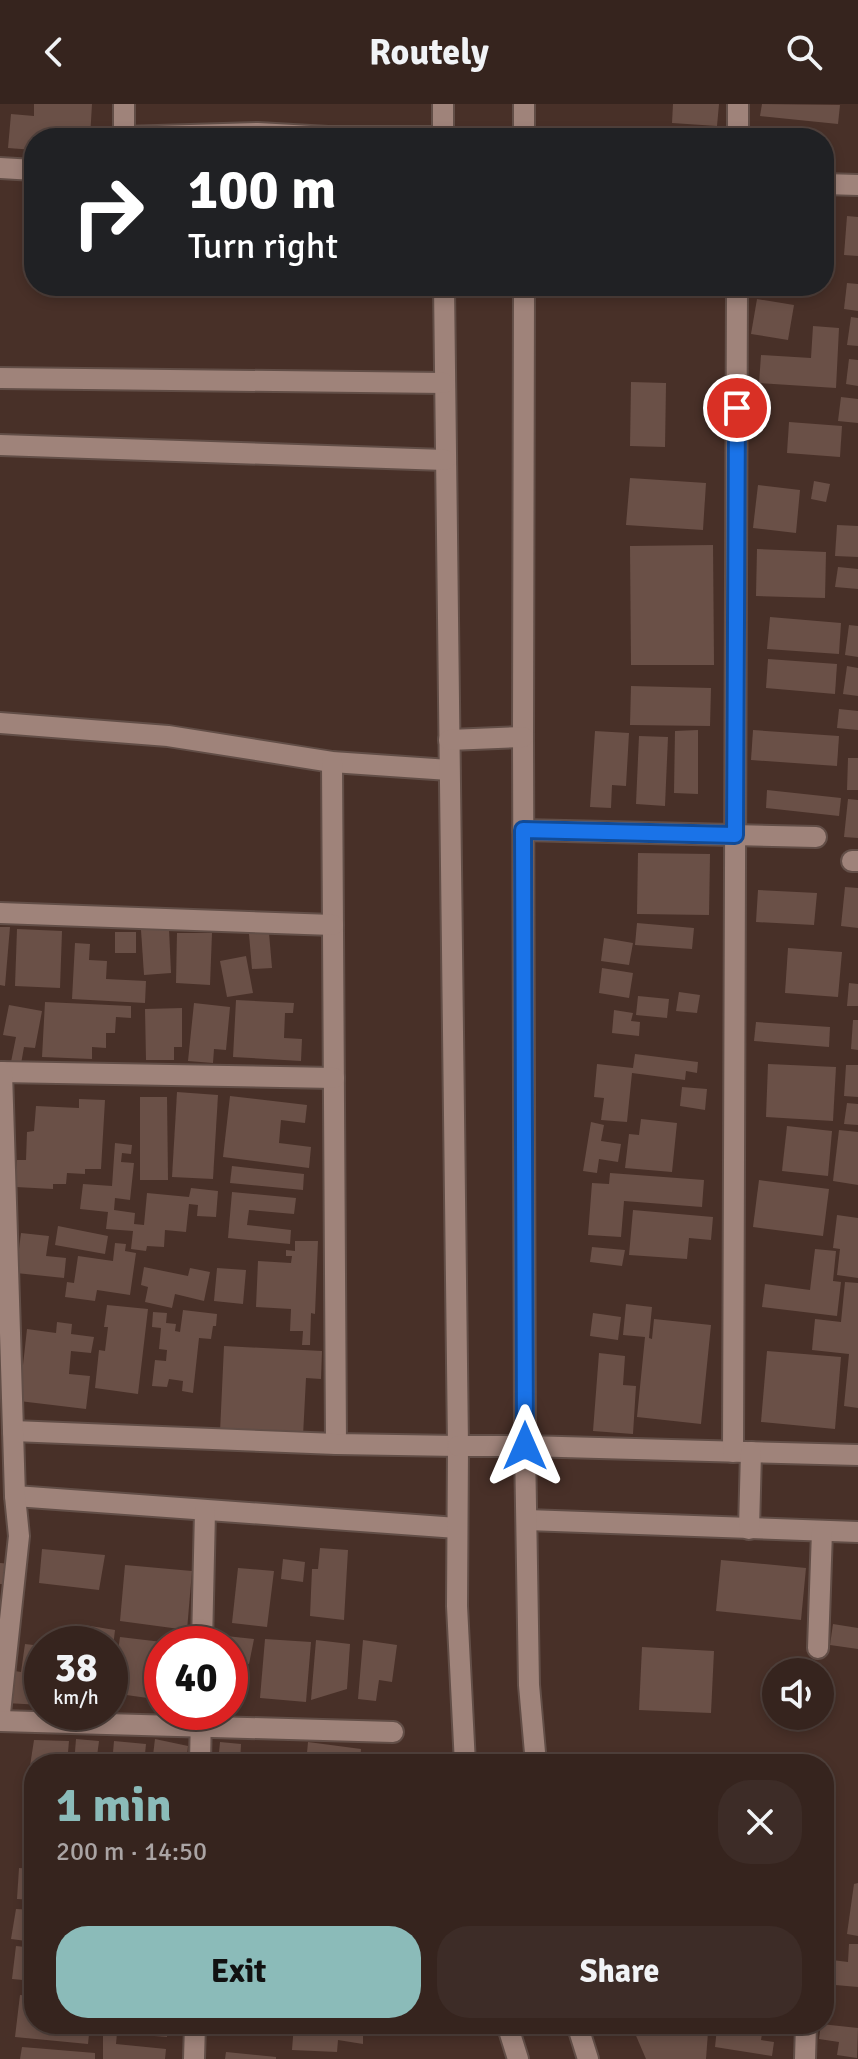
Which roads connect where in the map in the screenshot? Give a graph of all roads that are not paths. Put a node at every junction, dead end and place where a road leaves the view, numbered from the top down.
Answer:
1 (124, 104) edge
2 (443, 104) edge
3 (524, 104) edge
4 (738, 104) edge
5 (124, 128) edge
6 (443, 128) edge
7 (524, 128) edge
8 (738, 128) edge
9 (0, 168) edge
10 (24, 169) edge
11 (834, 184) edge
12 (858, 185) edge
13 (444, 296) edge
14 (524, 296) edge
15 (737, 296) edge
16 (0, 378) edge
17 (444, 383) junction
18 (0, 445) edge
19 (445, 460) junction
20 (0, 723) edge
21 (523, 737) junction
22 (449, 740) junction
23 (332, 762) junction
24 (449, 770) junction
25 (523, 830) junction
26 (735, 835) junction
27 (816, 837) dead end
28 (0, 913) edge
29 (333, 925) junction
30 (1, 1072) edge
31 (334, 1078) junction
32 (13, 1431) junction
33 (336, 1444) junction
34 (458, 1446) junction
35 (525, 1446) junction
36 (742, 1452) junction
37 (858, 1455) edge
38 (15, 1496) junction
39 (205, 1511) junction
40 (527, 1520) junction
41 (457, 1528) junction
42 (749, 1529) junction
43 (822, 1531) junction
44 (858, 1532) edge
45 (9, 1536) edge
46 (202, 1626) edge
47 (818, 1648) dead end
48 (0, 1713) edge
49 (144, 1720) edge
50 (0, 1721) edge
51 (248, 1722) edge
52 (201, 1730) edge
53 (393, 1732) dead end
54 (200, 1754) edge
55 (464, 1754) edge
56 (535, 1754) edge
57 (195, 2034) edge
58 (510, 2034) edge
59 (580, 2034) edge
60 (806, 2034) edge
61 (194, 2059) edge
62 (518, 2059) edge
63 (588, 2059) edge
64 (805, 2059) edge

1 - 5 street
2 - 6 street
3 - 7 street
4 - 8 street
9 - 10 street
11 - 12 street
13 - 17 street
14 - 21 street
15 - 26 street
16 - 17 street
17 - 19 street
18 - 19 street
19 - 22 street
20 - 23 street
21 - 22 street
21 - 25 street
22 - 24 street
23 - 24 street
23 - 29 street
24 - 34 street
25 - 26 street
25 - 35 street
26 - 27 street
26 - 36 street
28 - 29 street
29 - 31 street
30 - 31 street
30 - 32 street
31 - 33 street
32 - 33 street
32 - 38 street
33 - 34 street
34 - 35 street
34 - 41 street
35 - 36 street
35 - 40 street
36 - 37 street
36 - 42 street
38 - 39 street
38 - 45 street
39 - 41 street
39 - 46 street
40 - 42 street
40 - 56 street
41 - 55 street
42 - 43 street
43 - 44 street
43 - 47 street
45 - 48 street
49 - 50 street
51 - 53 street
52 - 54 street
57 - 61 street
58 - 62 street
59 - 63 street
60 - 64 street

